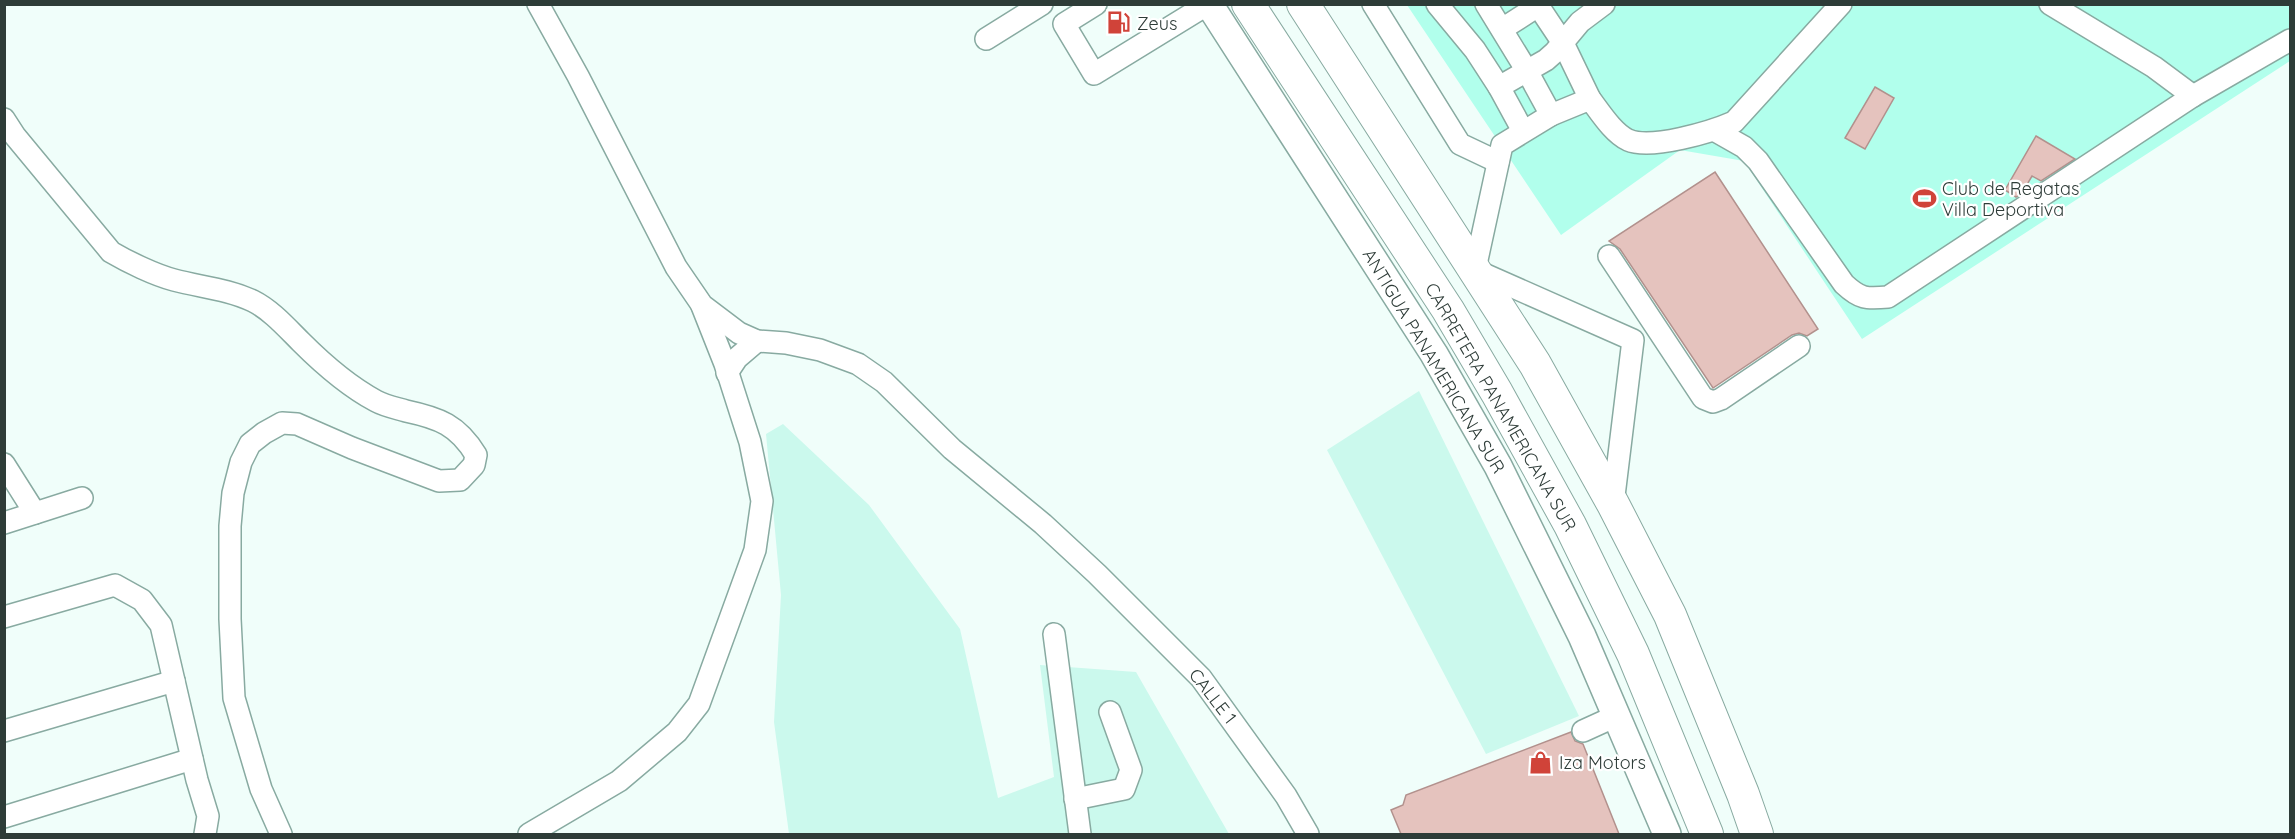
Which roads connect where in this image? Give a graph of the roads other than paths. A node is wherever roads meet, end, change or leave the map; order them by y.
1 (538, 4) edge
2 (1042, 4) edge
3 (1095, 4) edge
4 (1208, 4) edge
5 (1248, 4) edge
6 (1303, 4) edge
7 (1373, 4) edge
8 (1437, 4) edge
9 (1486, 4) edge
10 (1604, 4) edge
11 (1841, 4) edge
12 (2050, 4) edge
13 (1537, 5) edge
14 (1502, 29) junction
15 (986, 39) dead end
16 (2290, 40) edge
17 (1563, 43) junction
18 (1527, 71) junction
19 (1499, 87) junction
20 (2193, 96) junction
21 (1590, 99) junction
22 (1551, 115) junction
23 (4, 119) edge
24 (1714, 130) junction
25 (1523, 131) junction
26 (1498, 162) junction
27 (1609, 256) dead end
28 (1476, 270) junction
29 (702, 305) junction
30 (1656, 327) junction
31 (1633, 340) junction
32 (757, 341) junction
33 (1799, 346) dead end
34 (727, 374) junction
35 (4, 464) edge
36 (82, 498) dead end
37 (1613, 504) junction
38 (35, 513) junction
39 (4, 523) edge
40 (4, 617) edge
41 (1054, 634) dead end
42 (174, 681) junction
43 (1110, 712) dead end
44 (1616, 716) junction
45 (4, 731) edge
46 (1582, 731) dead end
47 (192, 759) junction
48 (1075, 799) junction
49 (4, 817) edge
50 (205, 834) edge
51 (281, 834) edge
52 (529, 834) edge
53 (1080, 834) edge
54 (1308, 834) edge
55 (1667, 834) edge
56 (1707, 834) edge
57 (1757, 834) edge

1 - 29 street
2 - 15 street
3 - 4 street
4 - 44 main road, ANTIGUA PANAMERICANA SUR
5 - 56 highway, CARRETERA PANAMERICANA SUR
6 - 28 highway
7 - 26 street
8 - 19 street
9 - 14 street
10 - 17 street
11 - 24 street
12 - 20 street
13 - 14 street
13 - 17 street
14 - 18 street
16 - 20 street
17 - 18 street
17 - 21 street
18 - 19 street
18 - 22 street
19 - 25 street
20 - 24 street
21 - 22 street
21 - 24 street
22 - 25 street
23 - 51 street
25 - 26 street
26 - 28 street
27 - 30 street
28 - 31 street
28 - 37 highway
29 - 32 street
29 - 34 street
30 - 31 street
30 - 33 street
31 - 37 street
32 - 34 street
32 - 54 street, CALLE 1
34 - 52 street
35 - 38 street
36 - 38 street
37 - 57 highway
38 - 39 street
40 - 42 street
41 - 48 street
42 - 45 street
42 - 47 street
43 - 48 street
44 - 46 street
44 - 55 main road, ANTIGUA PANAMERICANA SUR
47 - 49 street
47 - 50 street
48 - 53 street

